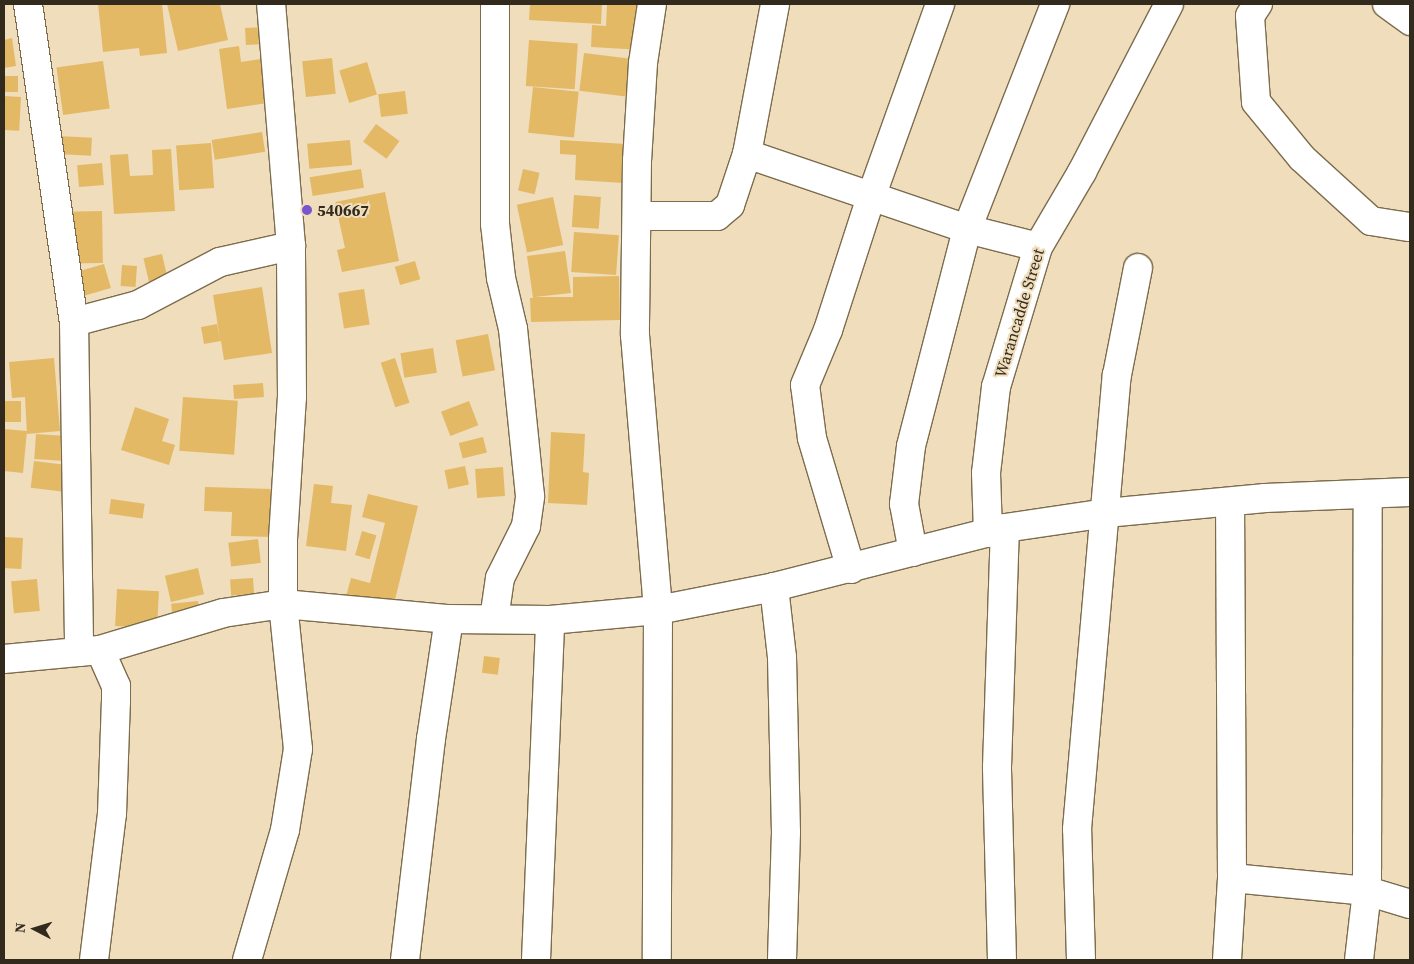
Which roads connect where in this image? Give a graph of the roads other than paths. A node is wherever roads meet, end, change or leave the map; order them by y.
1 (28, 4) edge
2 (271, 4) edge
3 (495, 4) edge
4 (652, 4) edge
5 (775, 4) edge
6 (940, 4) edge
7 (1055, 4) edge
8 (1169, 4) edge
9 (1258, 4) edge
10 (1387, 4) edge
11 (1410, 20) edge
12 (747, 154) junction
13 (871, 197) junction
14 (637, 216) junction
15 (1410, 227) edge
16 (967, 229) junction
17 (291, 246) junction
18 (1038, 247) junction
19 (1138, 268) dead end
20 (74, 322) junction
21 (1410, 492) edge
22 (1368, 494) junction
23 (1230, 503) junction
24 (1106, 513) junction
25 (997, 531) junction
26 (912, 552) junction
27 (851, 569) junction
28 (774, 587) junction
29 (283, 604) junction
30 (658, 610) junction
31 (449, 619) junction
32 (494, 619) junction
33 (550, 620) junction
34 (89, 651) junction
35 (4, 660) edge
36 (1232, 878) junction
37 (1367, 892) junction
38 (1410, 904) edge
39 (94, 960) edge
40 (248, 960) edge
41 (405, 960) edge
42 (536, 960) edge
43 (657, 960) edge
44 (782, 960) edge
45 (1002, 960) edge
46 (1081, 960) edge
47 (1227, 960) edge
48 (1359, 960) edge

1 - 20 street
2 - 17 street
3 - 32 street
4 - 14 street
5 - 12 street
6 - 13 street
7 - 16 street
8 - 18 street, Warancadde Street
9 - 15 street
10 - 11 street
12 - 13 street
12 - 14 street
13 - 16 street
13 - 27 street
14 - 30 street
16 - 18 street
16 - 26 street
17 - 20 street
17 - 29 street
18 - 25 street, Warancadde Street
19 - 24 street
20 - 34 street
21 - 22 street
22 - 23 street
22 - 37 street
23 - 24 street
23 - 36 street
24 - 25 street
24 - 46 street
25 - 26 street
25 - 45 street, Warancadde Street
26 - 27 street
27 - 28 street
28 - 30 street
28 - 44 street
29 - 31 street
29 - 34 street
29 - 40 street
30 - 33 street
30 - 43 street
31 - 32 street
31 - 41 street
32 - 33 street
33 - 42 street
34 - 35 street
34 - 39 street
36 - 37 street
36 - 47 street
37 - 38 street
37 - 48 street

